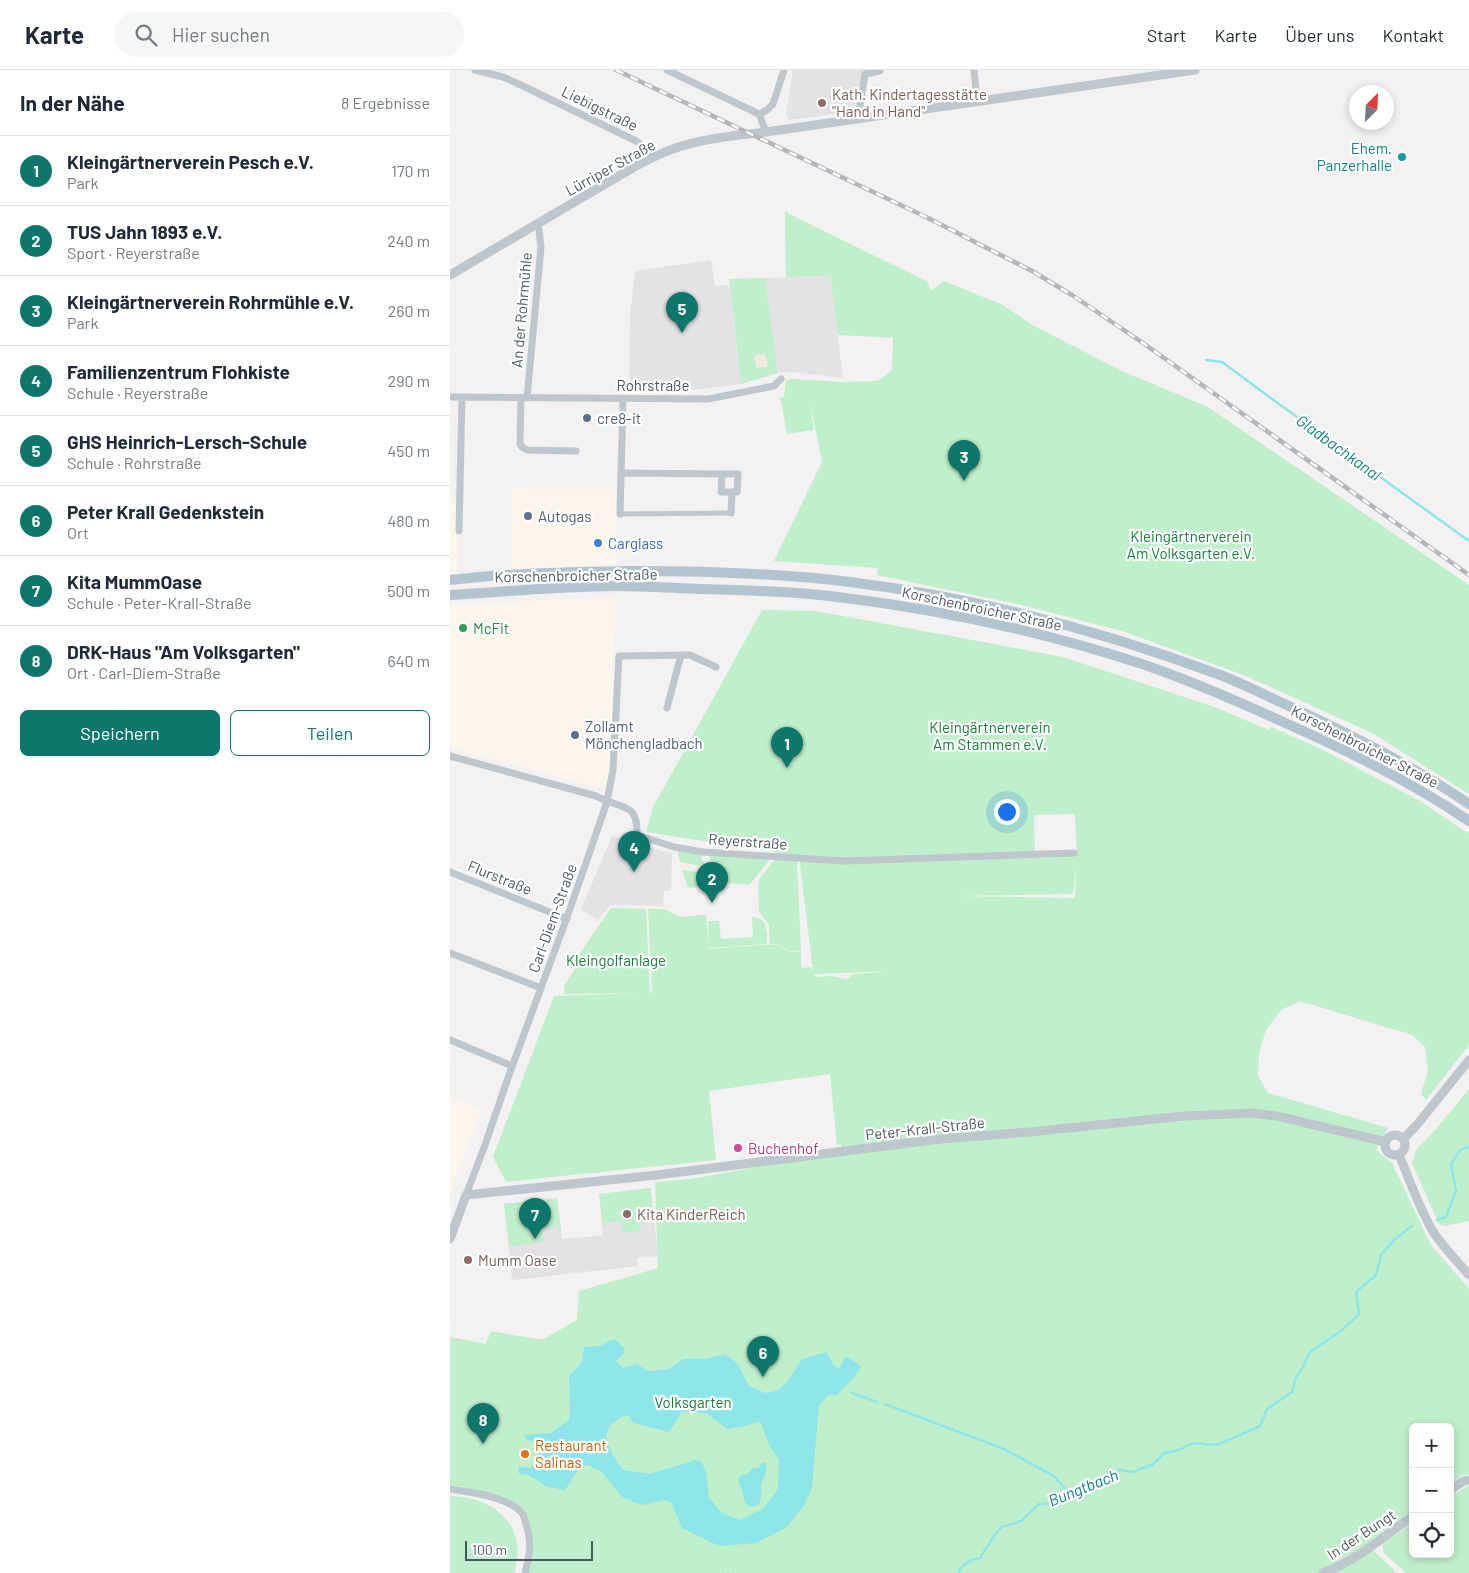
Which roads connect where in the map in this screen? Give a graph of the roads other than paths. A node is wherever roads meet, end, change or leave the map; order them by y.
1 (475, 70) edge
2 (667, 70) edge
3 (784, 70) edge
4 (880, 70) edge
5 (974, 70) edge
6 (1195, 70) edge
7 (977, 101) junction
8 (759, 114) junction
9 (858, 119) junction
10 (766, 132) junction
11 (654, 156) junction
12 (538, 223) junction
13 (450, 275) edge
14 (781, 379) dead end
15 (450, 397) edge
16 (462, 398) junction
17 (524, 398) junction
18 (622, 399) junction
19 (576, 451) dead end
20 (620, 473) junction
21 (722, 474) junction
22 (732, 492) junction
23 (732, 513) joint
24 (620, 514) joint
25 (459, 531) dead end
26 (450, 580) edge
27 (450, 595) edge
28 (681, 655) junction
29 (716, 667) dead end
30 (667, 708) dead end
31 (450, 756) edge
32 (607, 802) junction
33 (1469, 804) edge
34 (1469, 821) edge
35 (1074, 853) dead end
36 (450, 872) edge
37 (567, 919) junction
38 (450, 953) edge
39 (541, 988) junction
40 (450, 1040) edge
41 (1469, 1060) edge
42 (512, 1066) junction
43 (1403, 1139) junction
44 (1386, 1142) junction
45 (1399, 1155) junction
46 (466, 1195) junction
47 (450, 1239) edge
48 (1469, 1275) edge
49 (1469, 1480) edge
50 (1454, 1487) edge
51 (450, 1489) edge
52 (1409, 1519) edge
53 (526, 1573) edge
54 (1323, 1573) edge

1 - 11 street, Liebigstraße
2 - 8 street
3 - 8 street
4 - 9 street
5 - 7 street
6 - 7 street, Lürriper Straße
7 - 9 street, Lürriper Straße
8 - 10 street
9 - 10 street, Lürriper Straße
10 - 11 street, Lürriper Straße
11 - 12 street, Lürriper Straße
12 - 13 street, Lürriper Straße
12 - 17 street, An der Rohrmühle
14 - 18 street, Rohrstraße
15 - 16 street, Rohrstraße
16 - 17 street, Rohrstraße
16 - 25 street
17 - 18 street, Rohrstraße
17 - 19 street
18 - 20 street
20 - 21 street
20 - 24 street
21 - 22 street
21 - 22 street
22 - 23 street
23 - 24 street
26 - 33 main road, Korschenbroicher Straße
27 - 34 main road, Korschenbroicher Straße
28 - 29 street, Carl-Diem-Straße
28 - 30 street
28 - 32 street, Carl-Diem-Straße
31 - 32 street, Reyerstraße
32 - 35 street, Reyerstraße
32 - 37 street, Carl-Diem-Straße
36 - 37 street, Flurstraße
37 - 39 street, Carl-Diem-Straße
38 - 39 street
39 - 42 street, Carl-Diem-Straße
40 - 42 street
41 - 43 street
42 - 46 street, Carl-Diem-Straße
43 - 44 street
43 - 45 street
44 - 45 street
44 - 46 street, Peter-Krall-Straße
45 - 48 street
46 - 47 street, Carl-Diem-Straße
49 - 50 street
51 - 53 street
52 - 54 street, In der Bungt

